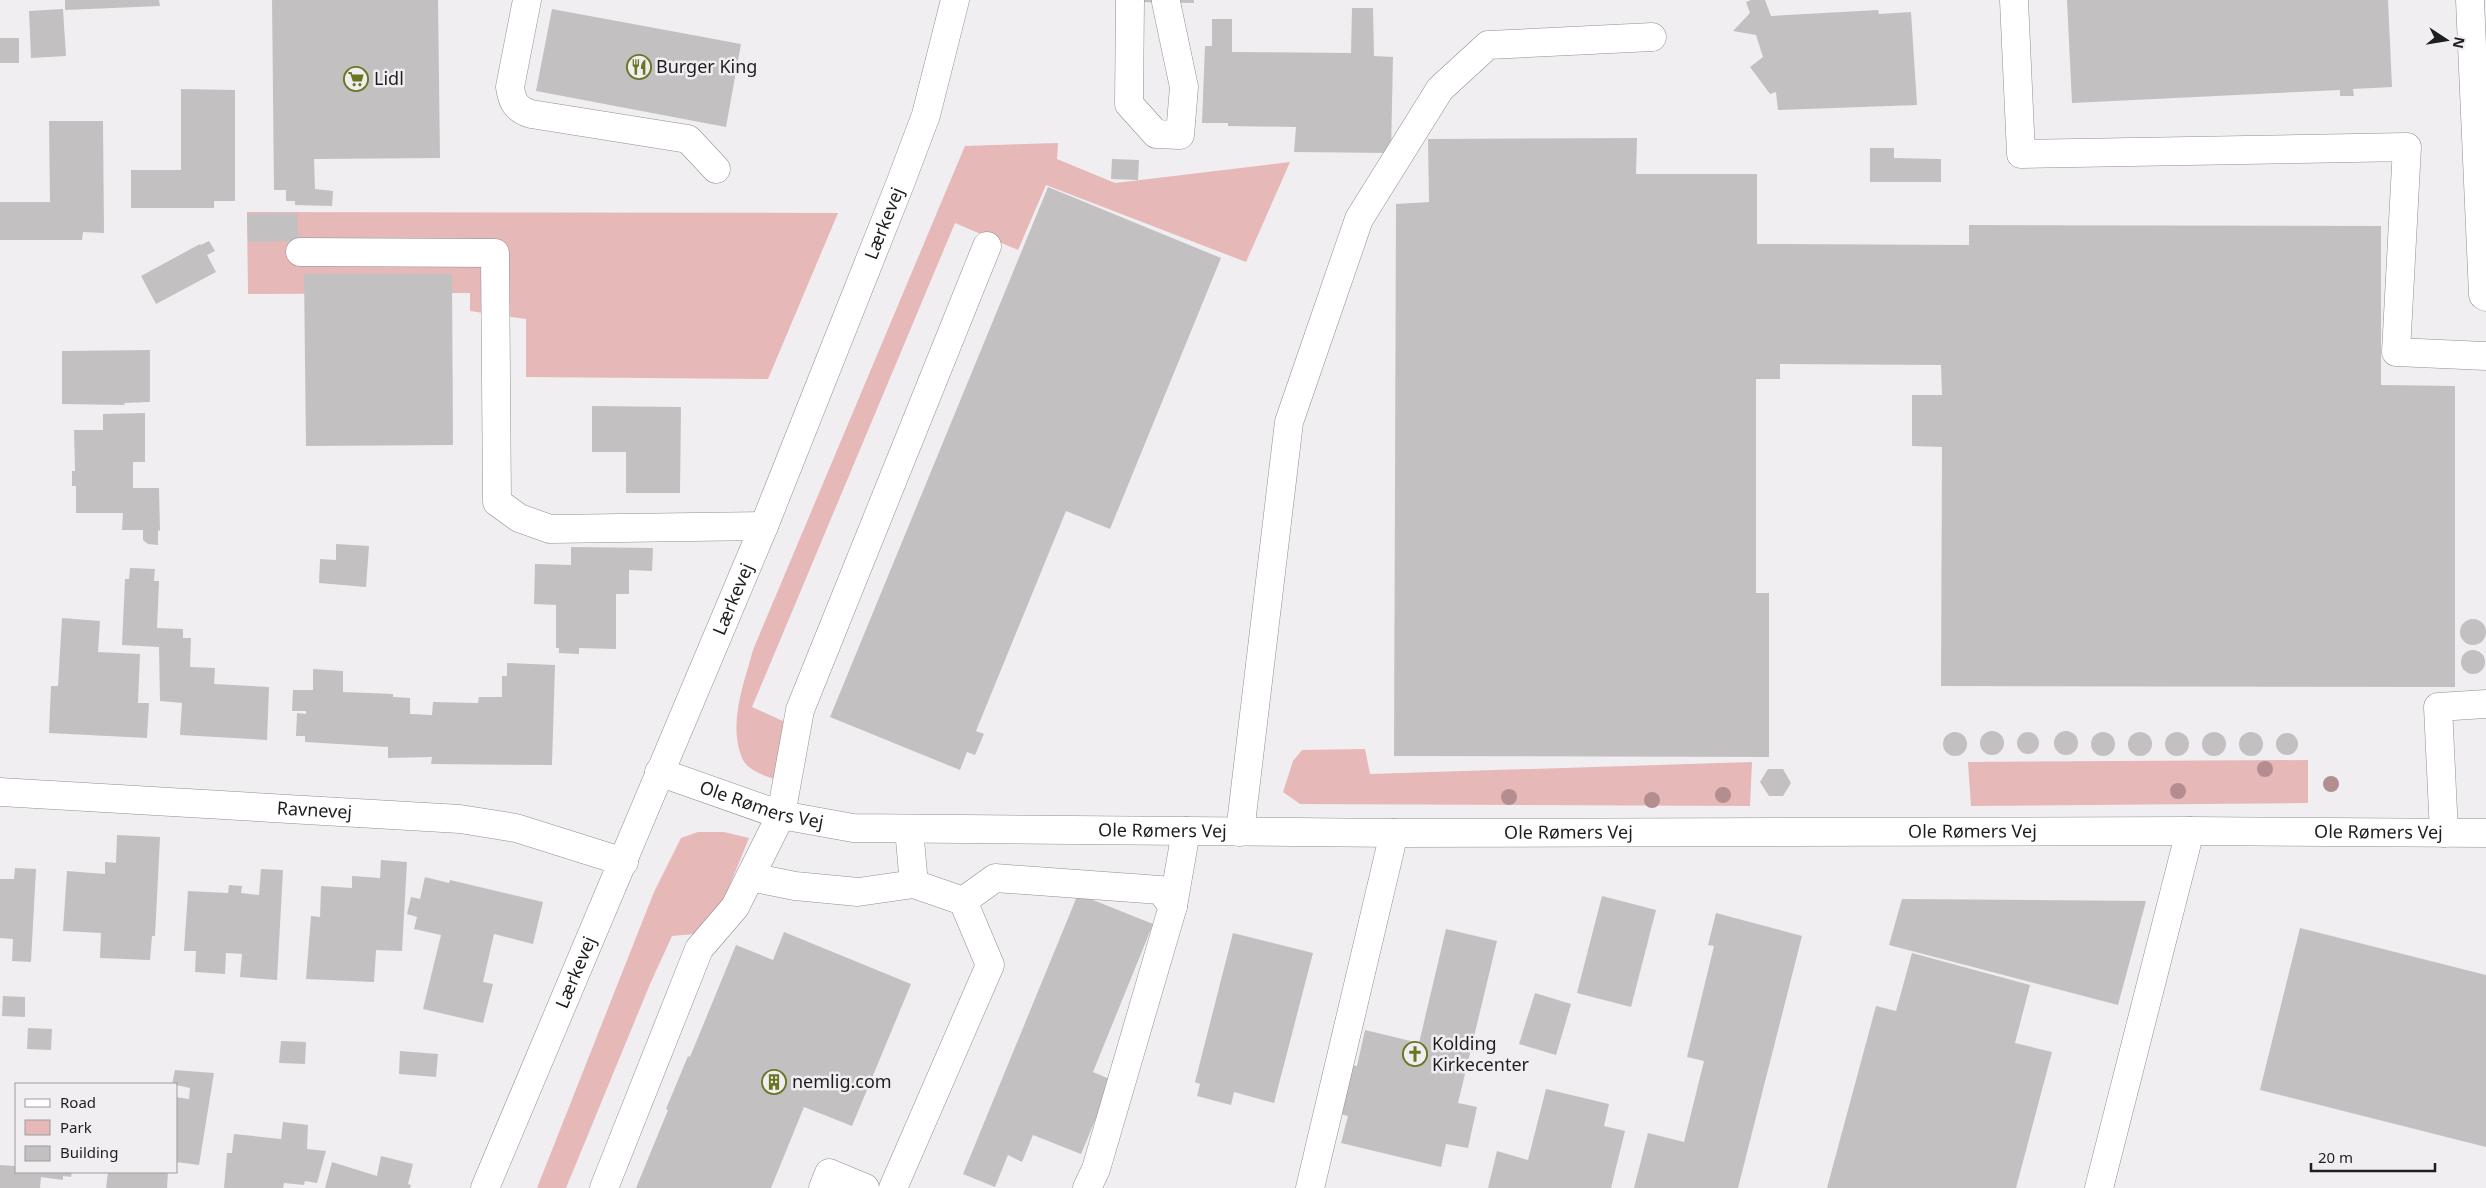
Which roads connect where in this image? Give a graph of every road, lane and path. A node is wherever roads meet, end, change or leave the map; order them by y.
1 (527, 0) edge
2 (955, 0) edge
3 (1130, 0) edge
4 (2014, 0) edge
5 (2470, 0) edge
6 (1166, 2) dead end
7 (1652, 37) dead end
8 (716, 169) dead end
9 (987, 246) dead end
10 (300, 252) dead end
11 (2486, 297) edge
12 (2486, 356) edge
13 (764, 526) junction
14 (2486, 704) edge
15 (659, 772) junction
16 (0, 792) edge
17 (781, 815) junction
18 (909, 828) junction
19 (1186, 831) junction
20 (2190, 831) junction
21 (1240, 832) junction
22 (1394, 833) junction
23 (2444, 833) junction
24 (2486, 833) edge
25 (624, 862) junction
26 (750, 877) junction
27 (914, 884) junction
28 (963, 901) junction
29 (1174, 906) junction
30 (485, 1188) edge
31 (604, 1188) edge
32 (823, 1188) edge
33 (865, 1188) edge
34 (893, 1188) edge
35 (1087, 1188) edge
36 (1310, 1188) edge
37 (2099, 1188) edge

1 - 8 street
2 - 13 street, Lærkevej
3 - 6 street
4 - 12 street
5 - 11 street
7 - 21 street
9 - 17 street
10 - 13 street
13 - 15 street, Lærkevej
14 - 23 street
15 - 17 street, Ole Rømers Vej
15 - 25 street, Lærkevej
16 - 25 street, Ravnevej
17 - 18 street, Ole Rømers Vej
17 - 26 street
18 - 19 street, Ole Rømers Vej
18 - 27 street
19 - 21 street, Ole Rømers Vej
19 - 29 street
20 - 22 street, Ole Rømers Vej
20 - 23 street, Ole Rømers Vej
20 - 37 street
21 - 22 street, Ole Rømers Vej
22 - 36 street
23 - 24 street, Ole Rømers Vej
25 - 30 street, Lærkevej
26 - 27 street
26 - 31 street
27 - 28 street
28 - 29 street
28 - 34 street
29 - 35 street
32 - 33 street

